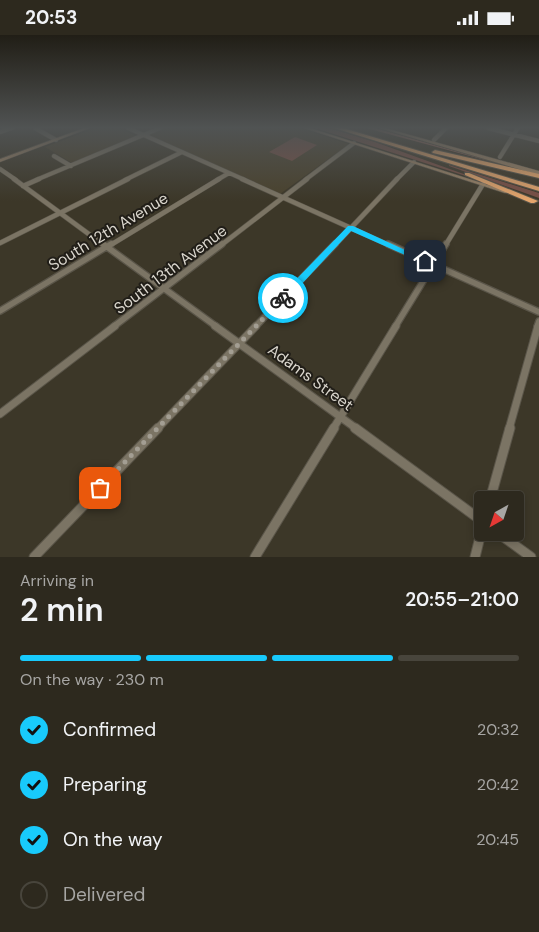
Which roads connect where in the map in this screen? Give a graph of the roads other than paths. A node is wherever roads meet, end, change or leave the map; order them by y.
1 (23, 152) edge
2 (101, 152) edge
3 (342, 152) edge
4 (384, 152) edge
5 (413, 152) edge
6 (420, 152) edge
7 (432, 152) edge
8 (433, 152) edge
9 (463, 152) edge
10 (503, 152) edge
11 (182, 153) joint
12 (54, 156) dead end
13 (500, 157) dead end
14 (0, 161) edge
15 (414, 162) junction
16 (71, 165) junction
17 (0, 169) edge
18 (229, 173) junction
19 (539, 175) edge
20 (483, 184) junction
21 (539, 184) edge
22 (23, 186) junction
23 (539, 189) edge
24 (283, 197) junction
25 (537, 201) edge
26 (60, 213) junction
27 (350, 227) junction
28 (0, 243) edge
29 (106, 247) junction
30 (434, 265) junction
31 (165, 288) junction
32 (0, 311) edge
33 (539, 312) edge
34 (539, 321) edge
35 (240, 343) junction
36 (0, 414) edge
37 (340, 417) junction
38 (492, 491) edge
39 (474, 515) edge
40 (479, 541) edge
41 (509, 541) edge
42 (34, 557) edge
43 (255, 557) edge
44 (475, 557) edge
45 (531, 557) edge

1 - 14 street
2 - 16 street
3 - 24 street, South 13th Avenue
4 - 15 street
5 - 25 highway
6 - 23 highway
7 - 21 highway
8 - 19 highway
9 - 19 street
10 - 13 street
11 - 18 street
11 - 26 street
12 - 16 street
15 - 20 street
15 - 27 street
16 - 22 street
17 - 22 street, Adams Street
18 - 24 street
18 - 29 street, South 12th Avenue
20 - 25 street
20 - 30 street
22 - 26 street, Adams Street
24 - 27 street
24 - 31 street, South 13th Avenue
26 - 28 street
26 - 29 street, Adams Street
27 - 30 street
27 - 35 street
29 - 31 street, Adams Street
29 - 32 street, South 12th Avenue
30 - 33 street
30 - 37 street
31 - 35 street, Adams Street
31 - 36 street, South 13th Avenue
34 - 38 street
35 - 37 street, Adams Street
35 - 42 street
37 - 39 street, Adams Street
37 - 43 street
40 - 44 street
41 - 45 street

